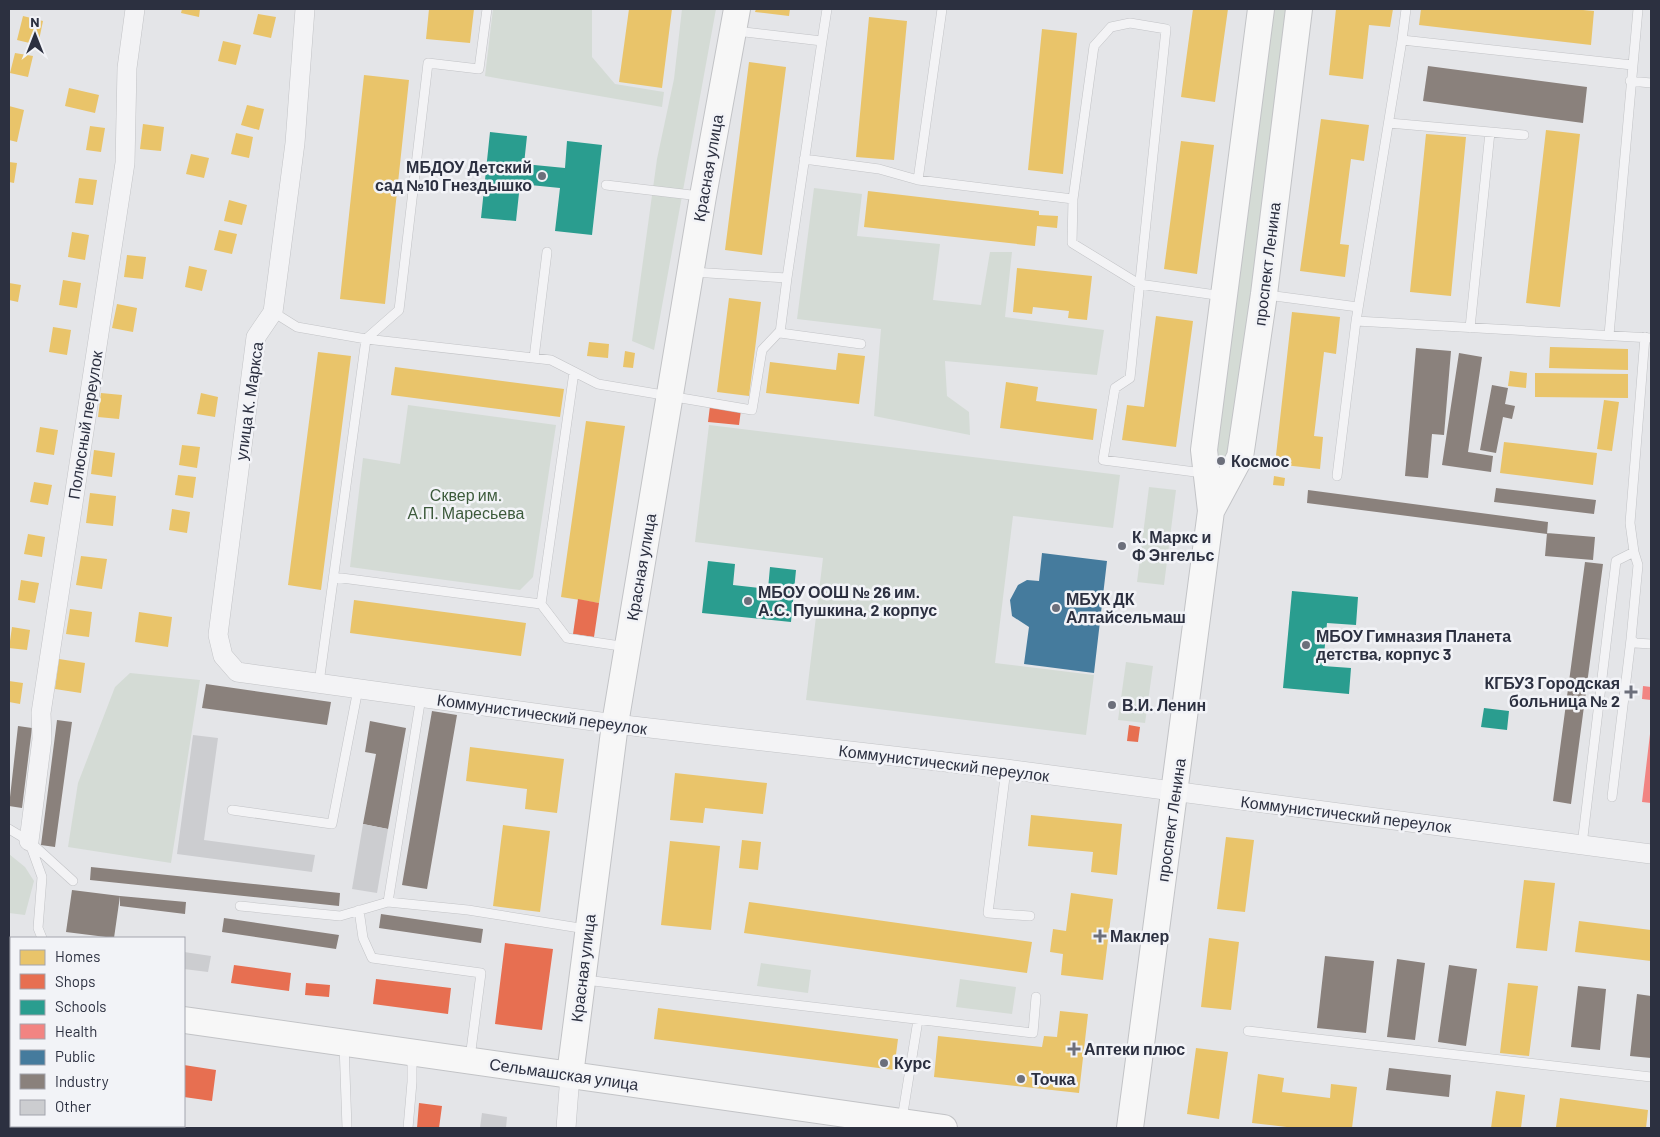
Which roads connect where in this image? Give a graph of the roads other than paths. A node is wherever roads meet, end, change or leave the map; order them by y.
1 (135, 9) edge
2 (305, 9) edge
3 (486, 9) edge
4 (827, 9) edge
5 (942, 9) edge
6 (1261, 9) edge
7 (1300, 9) edge
8 (1406, 9) edge
9 (1638, 9) edge
10 (735, 20) edge
11 (1402, 40) junction
12 (822, 41) junction
13 (1632, 65) junction
14 (1630, 81) junction
15 (1651, 83) edge
16 (1389, 123) junction
17 (1490, 132) junction
18 (1524, 135) dead end
19 (804, 159) junction
20 (918, 180) junction
21 (606, 185) dead end
22 (703, 196) junction
23 (1074, 199) junction
24 (547, 252) dead end
25 (690, 272) junction
26 (787, 278) junction
27 (1139, 284) junction
28 (1264, 294) junction
29 (1223, 296) junction
30 (1358, 307) junction
31 (273, 312) junction
32 (1356, 321) junction
33 (1470, 328) junction
34 (780, 331) junction
35 (1609, 335) junction
36 (1648, 338) edge
37 (366, 339) junction
38 (861, 344) dead end
39 (534, 358) junction
40 (574, 372) junction
41 (671, 396) junction
42 (1236, 464) junction
43 (1206, 466) junction
44 (1337, 476) dead end
45 (1211, 511) junction
46 (1634, 552) junction
47 (334, 577) junction
48 (541, 604) junction
49 (1631, 639) junction
50 (1651, 644) edge
51 (628, 647) junction
52 (238, 672) joint
53 (319, 683) junction
54 (358, 689) junction
55 (421, 698) junction
56 (615, 724) junction
57 (1006, 769) junction
58 (1174, 792) junction
59 (1612, 797) dead end
60 (232, 810) dead end
61 (9, 829) edge
62 (29, 840) junction
63 (1582, 845) junction
64 (1651, 854) edge
65 (73, 881) dead end
66 (388, 902) junction
67 (240, 906) dead end
68 (359, 910) junction
69 (1030, 916) dead end
70 (588, 929) junction
71 (42, 937) edge
72 (582, 979) junction
73 (1036, 997) dead end
74 (185, 1020) edge
75 (918, 1020) junction
76 (1248, 1031) dead end
77 (344, 1043) junction
78 (412, 1053) junction
79 (470, 1061) junction
80 (570, 1075) junction
81 (1651, 1077) edge
82 (902, 1122) junction
83 (347, 1128) edge
84 (408, 1128) edge
85 (566, 1128) edge
86 (944, 1128) edge
87 (1130, 1128) edge

1 - 62 street, Полюсный переулок
2 - 31 street, улица К. Маркса
3 - 37 lane
4 - 12 lane
5 - 20 lane
6 - 29 main road, проспект Ленина
7 - 28 main road, проспект Ленина
8 - 11 lane
9 - 13 lane
10 - 12 lane
10 - 22 main road, Красная улица
11 - 13 lane
11 - 16 lane
12 - 19 lane
13 - 14 lane
14 - 15 lane
14 - 35 lane
16 - 17 lane
16 - 30 lane
17 - 18 lane
17 - 33 lane
19 - 20 lane
19 - 26 lane
20 - 23 lane
21 - 22 lane
22 - 25 main road, Красная улица
23 - 27 lane
23 - 27 lane
24 - 39 lane
25 - 26 lane
25 - 41 main road, Красная улица
26 - 34 lane
27 - 29 lane
27 - 43 lane
28 - 30 lane
28 - 42 main road, проспект Ленина
29 - 43 main road, проспект Ленина
30 - 32 lane
31 - 37 lane
31 - 52 street, улица К. Маркса
32 - 33 lane
32 - 44 lane
33 - 35 lane
34 - 38 lane
34 - 41 lane
35 - 36 lane
36 - 46 lane
37 - 39 lane
37 - 47 lane
39 - 40 lane
40 - 41 lane
40 - 48 lane
41 - 51 main road, Красная улица
42 - 43 main road
42 - 45 main road, проспект Ленина
43 - 45 main road, проспект Ленина
45 - 58 main road, проспект Ленина
46 - 49 lane
46 - 63 lane
47 - 48 lane
47 - 53 lane
48 - 51 lane
49 - 50 lane
49 - 59 lane
51 - 56 main road, Красная улица
52 - 53 street, Коммунистический переулок
53 - 54 street, Коммунистический переулок
54 - 55 street, Коммунистический переулок
54 - 60 lane
55 - 56 street, Коммунистический переулок
55 - 66 lane
56 - 57 street, Коммунистический переулок
56 - 70 main road, Красная улица
57 - 58 street, Коммунистический переулок
57 - 69 lane
58 - 63 street, Коммунистический переулок
58 - 87 main road, проспект Ленина
61 - 62 lane
62 - 65 lane
62 - 71 lane
63 - 64 street, Коммунистический переулок
66 - 68 lane
66 - 70 lane
67 - 68 lane
68 - 79 lane
70 - 72 main road, Красная улица
72 - 75 lane
72 - 80 main road, Красная улица
73 - 75 lane
74 - 77 main road, Сельмашская улица
75 - 82 lane
76 - 81 lane
77 - 78 main road, Сельмашская улица
77 - 83 lane
78 - 79 main road, Сельмашская улица
78 - 84 lane
79 - 80 main road, Сельмашская улица
80 - 82 main road, Сельмашская улица
80 - 85 street, Красная улица
82 - 86 main road, Сельмашская улица

